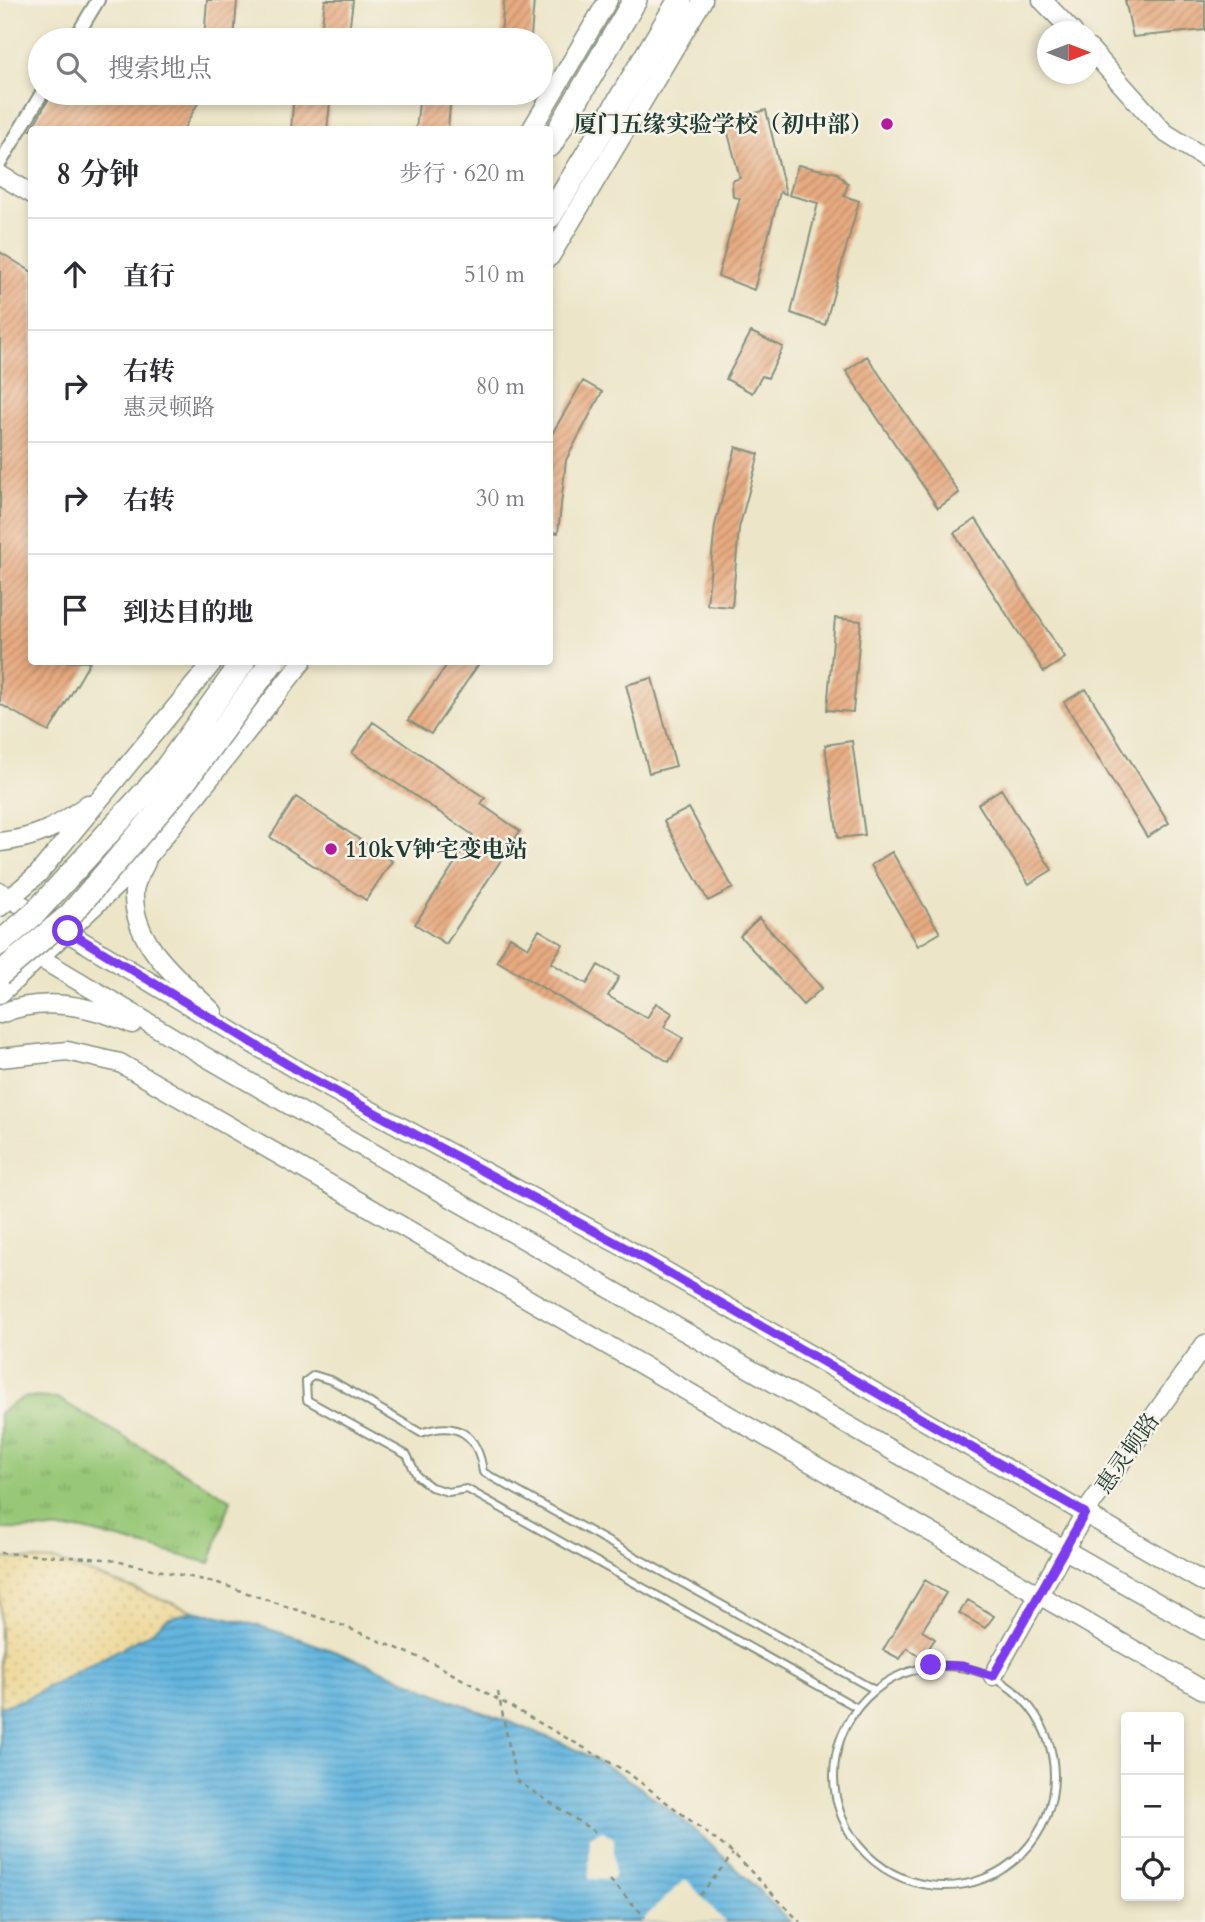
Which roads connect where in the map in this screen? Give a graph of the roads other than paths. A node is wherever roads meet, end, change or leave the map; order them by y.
1 (98, 0) edge
2 (608, 0) edge
3 (635, 0) edge
4 (680, 0) edge
5 (703, 0) edge
6 (1042, 0) edge
7 (1062, 21) edge
8 (81, 28) edge
9 (1100, 61) edge
10 (553, 93) edge
11 (35, 105) edge
12 (546, 105) edge
13 (533, 126) edge
14 (553, 140) edge
15 (1205, 158) edge
16 (0, 163) edge
17 (0, 175) edge
18 (28, 192) edge
19 (553, 211) edge
20 (553, 252) edge
21 (211, 665) edge
22 (241, 665) edge
23 (270, 665) edge
24 (300, 665) edge
25 (123, 775) junction
26 (0, 842) edge
27 (150, 854) junction
28 (3, 899) edge
29 (68, 931) junction
30 (0, 934) edge
31 (0, 943) edge
32 (39, 958) junction
33 (0, 974) edge
34 (0, 994) edge
35 (0, 1014) edge
36 (238, 1036) junction
37 (0, 1058) edge
38 (211, 1060) junction
39 (1205, 1343) edge
40 (1085, 1513) junction
41 (1065, 1548) junction
42 (1205, 1583) edge
43 (1037, 1594) junction
44 (1205, 1630) edge
45 (993, 1676) junction
46 (873, 1689) junction
47 (1205, 1692) edge
48 (856, 1707) junction

1 - 8 street
2 - 10 main road
3 - 14 highway
4 - 19 highway
5 - 20 main road
6 - 7 main road
9 - 15 main road
11 - 16 street
12 - 13 main road
17 - 18 main road
21 - 25 main road
22 - 31 highway, bridge
23 - 33 highway, bridge
24 - 27 main road
25 - 26 main road
25 - 28 main road
27 - 29 main road
27 - 36 main road
28 - 29 main road
29 - 32 main road
29 - 36 main road
30 - 32 main road
32 - 34 main road
32 - 38 main road
35 - 38 main road
36 - 40 main road
37 - 43 main road
38 - 41 main road
39 - 40 main road, 惠灵顿路
40 - 41 main road, 惠灵顿路
40 - 42 main road
41 - 43 main road, 惠灵顿路
41 - 44 main road
43 - 45 main road, 惠灵顿路
43 - 47 main road
45 - 46 lane
45 - 48 lane
46 - 48 lane
46 - 48 lane

